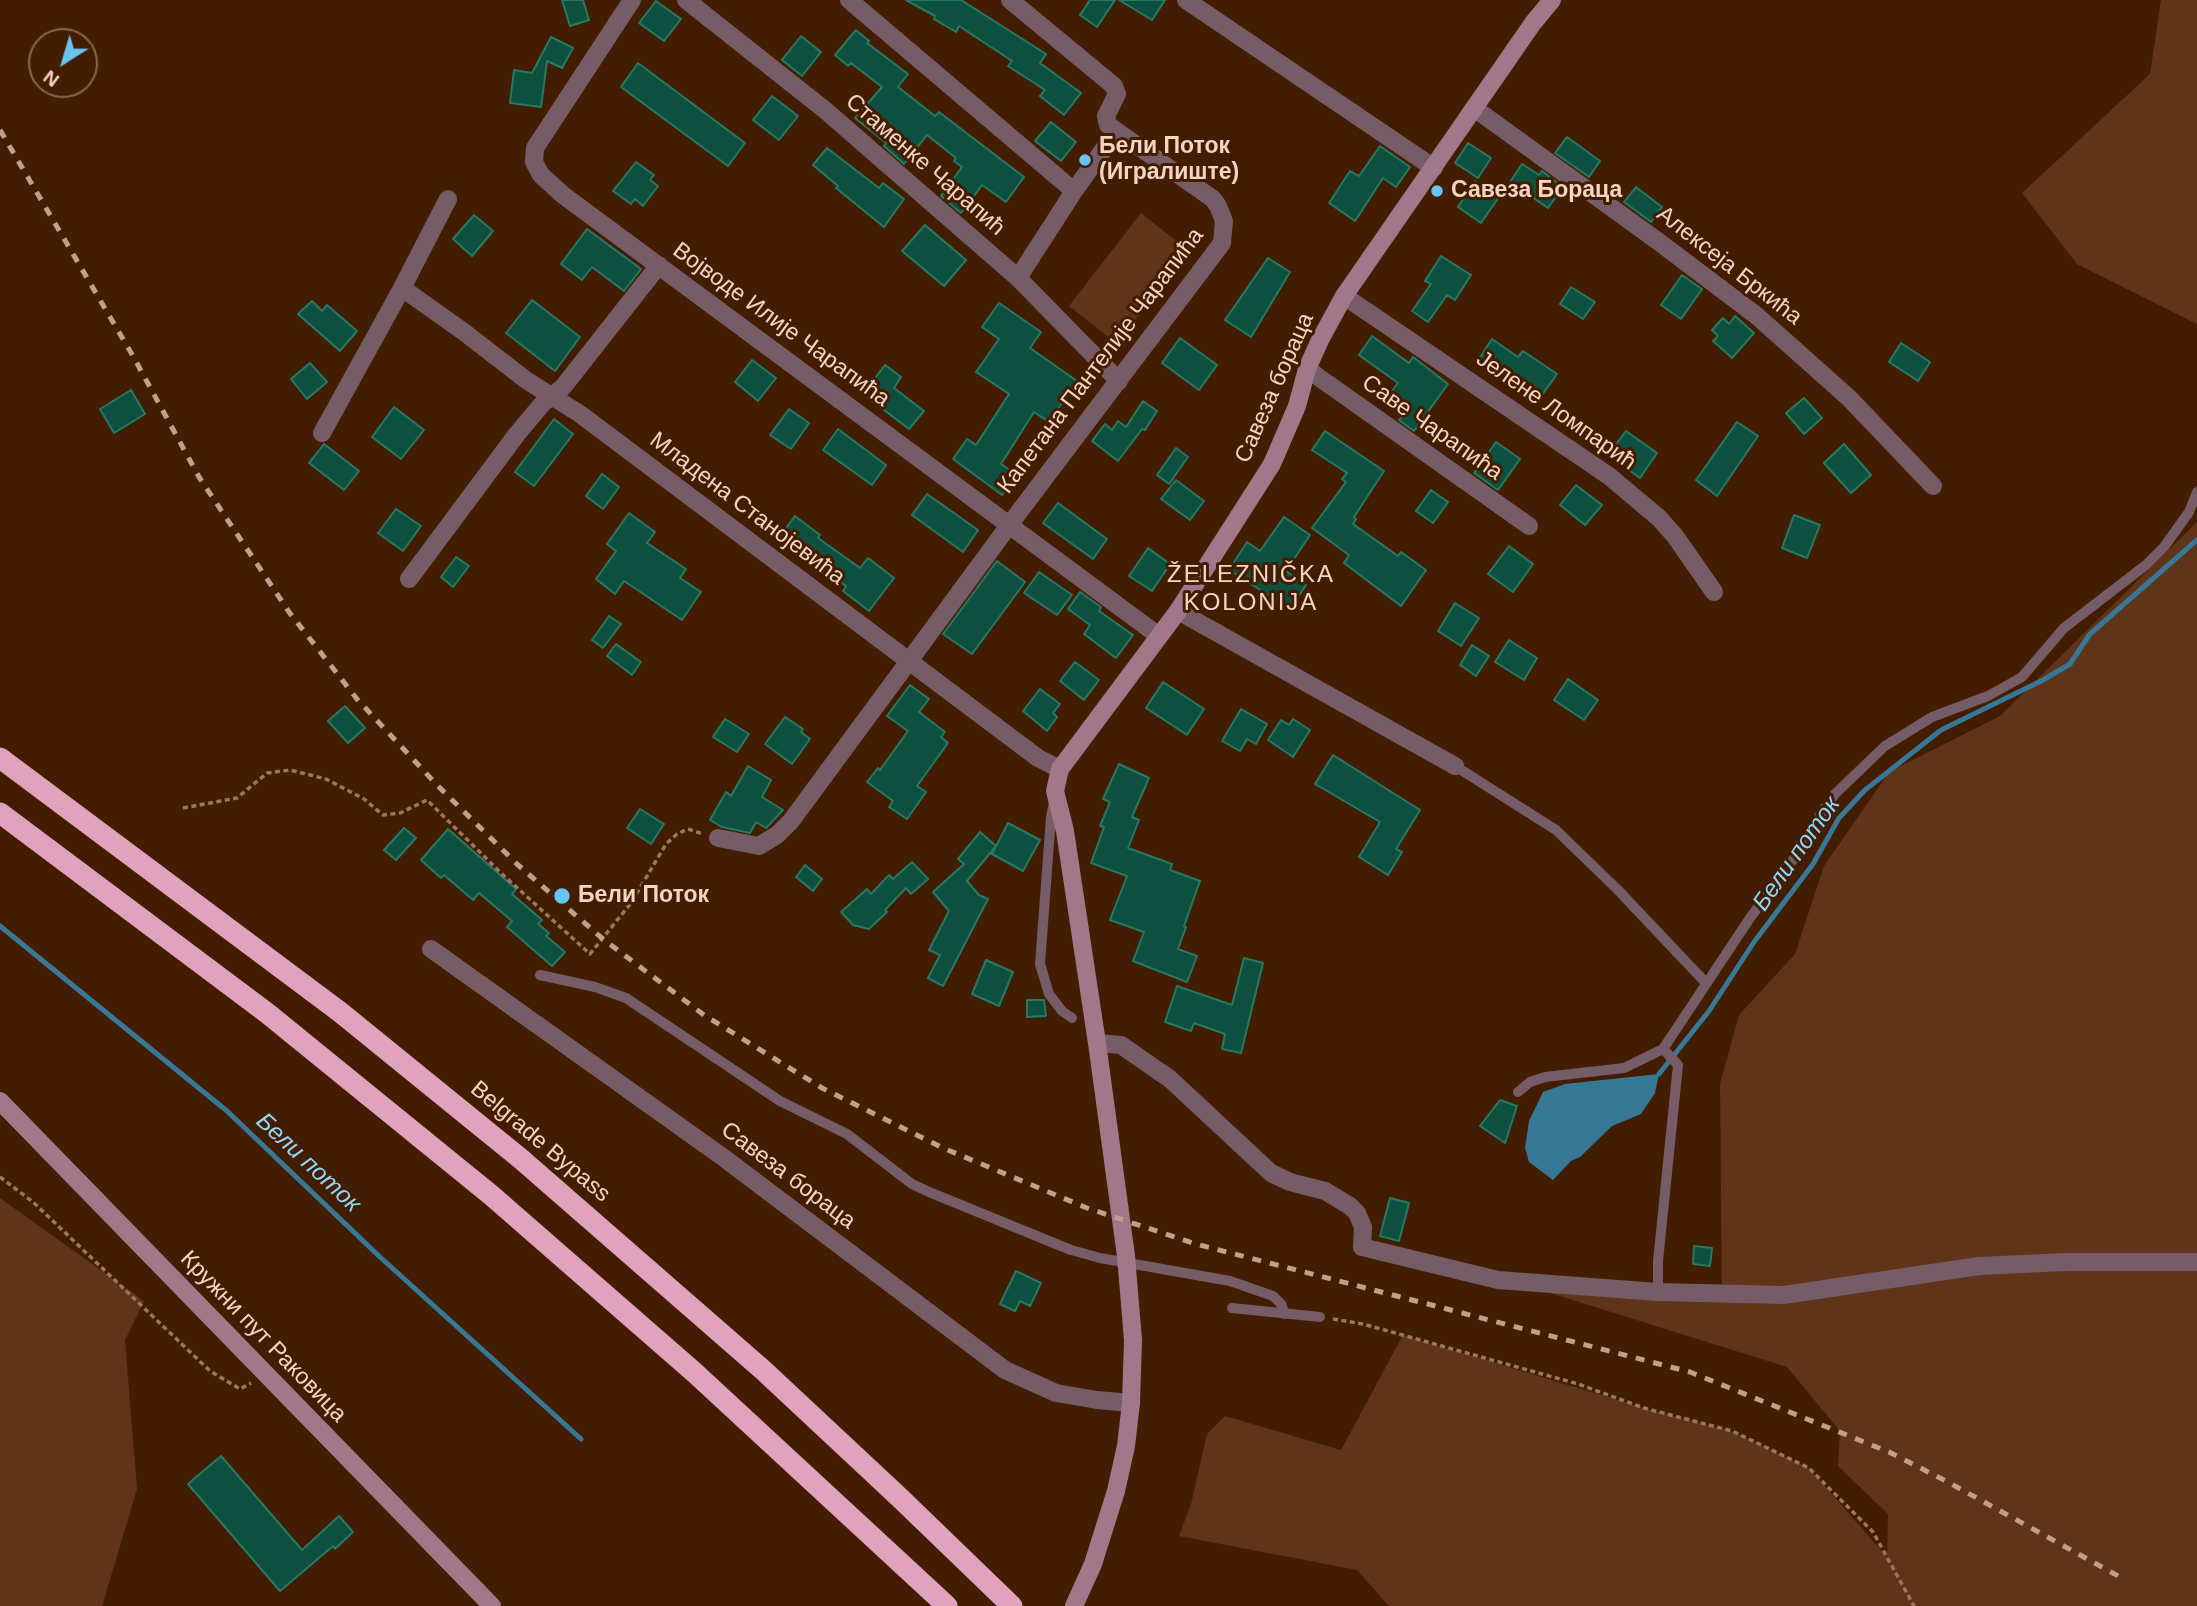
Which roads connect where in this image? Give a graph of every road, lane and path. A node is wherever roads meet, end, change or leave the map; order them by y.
1 (632, 0) edge
2 (685, 0) edge
3 (849, 0) edge
4 (1010, 0) edge
5 (1186, 0) edge
6 (1552, 0) edge
7 (1474, 108) junction
8 (1116, 132) junction
9 (1434, 168) junction
10 (1074, 191) junction
11 (448, 199) dead end
12 (659, 265) junction
13 (1018, 278) junction
14 (402, 288) junction
15 (1345, 296) junction
16 (1307, 369) junction
17 (1119, 380) junction
18 (553, 396) junction
19 (322, 433) dead end
20 (1933, 486) dead end
21 (2197, 492) edge
22 (1010, 524) junction
23 (1529, 526) dead end
24 (409, 579) dead end
25 (1714, 592) dead end
26 (1178, 611) junction
27 (1159, 636) junction
28 (909, 662) junction
29 (0, 758) edge
30 (1455, 766) joint
31 (1060, 769) junction
32 (1056, 799) junction
33 (183, 808) dead end
34 (0, 813) edge
35 (718, 838) joint
36 (431, 949) dead end
37 (540, 975) dead end
38 (1706, 983) junction
39 (1072, 1018) dead end
40 (1097, 1043) junction
41 (1664, 1051) junction
42 (1518, 1092) dead end
43 (0, 1101) edge
44 (0, 1177) edge
45 (2197, 1262) edge
46 (1658, 1292) junction
47 (1232, 1308) dead end
48 (1284, 1314) junction
49 (1320, 1317) joint
50 (264, 1374) junction
51 (1131, 1403) junction
52 (492, 1606) edge
53 (947, 1606) edge
54 (1012, 1606) edge
55 (1074, 1606) edge
56 (1914, 1606) edge

1 - 12 street, Војводе Илије Чарапића
2 - 13 street, Стаменке Чарапић
3 - 10 street
4 - 8 street
5 - 9 street
6 - 7 street, Савеза бораца
7 - 9 street, Савеза бораца
7 - 20 street, Алексеја Бркића
8 - 10 street
8 - 17 street, Капетана Пантелије Чарапића
9 - 15 street, Савеза бораца
10 - 13 street
11 - 14 street
12 - 18 street
12 - 22 street, Војводе Илије Чарапића
13 - 17 street, Стаменке Чарапић
14 - 18 street, Младена Станојевића
14 - 19 street
15 - 16 street, Савеза бораца
15 - 25 street, Јелене Ломпарић
16 - 23 street, Саве Чарапића
16 - 26 street, Савеза бораца
17 - 22 street, Капетана Пантелије Чарапића
18 - 24 street
18 - 28 street, Младена Станојевића
21 - 38 lane
22 - 27 street, Војводе Илије Чарапића
22 - 28 street, Капетана Пантелије Чарапића
26 - 27 street, Савеза бораца
26 - 30 street
27 - 31 street, Савеза бораца
28 - 31 street, Младена Станојевића
28 - 35 street
29 - 54 highway, Belgrade Bypass
30 - 38 lane
31 - 32 street, Савеза бораца
32 - 39 lane, Савеза бораца
32 - 40 street, Савеза бораца
33 - 35 path
34 - 53 highway
36 - 51 street, Савеза бораца
37 - 48 lane
38 - 41 lane
40 - 46 street
40 - 51 street, Савеза бораца
41 - 42 lane
41 - 46 lane
43 - 50 street, Кружни пут Раковица
44 - 50 path
45 - 46 street
47 - 48 lane
48 - 49 lane
49 - 56 path
50 - 52 street, Кружни пут Раковица
51 - 55 street, Савеза бораца

